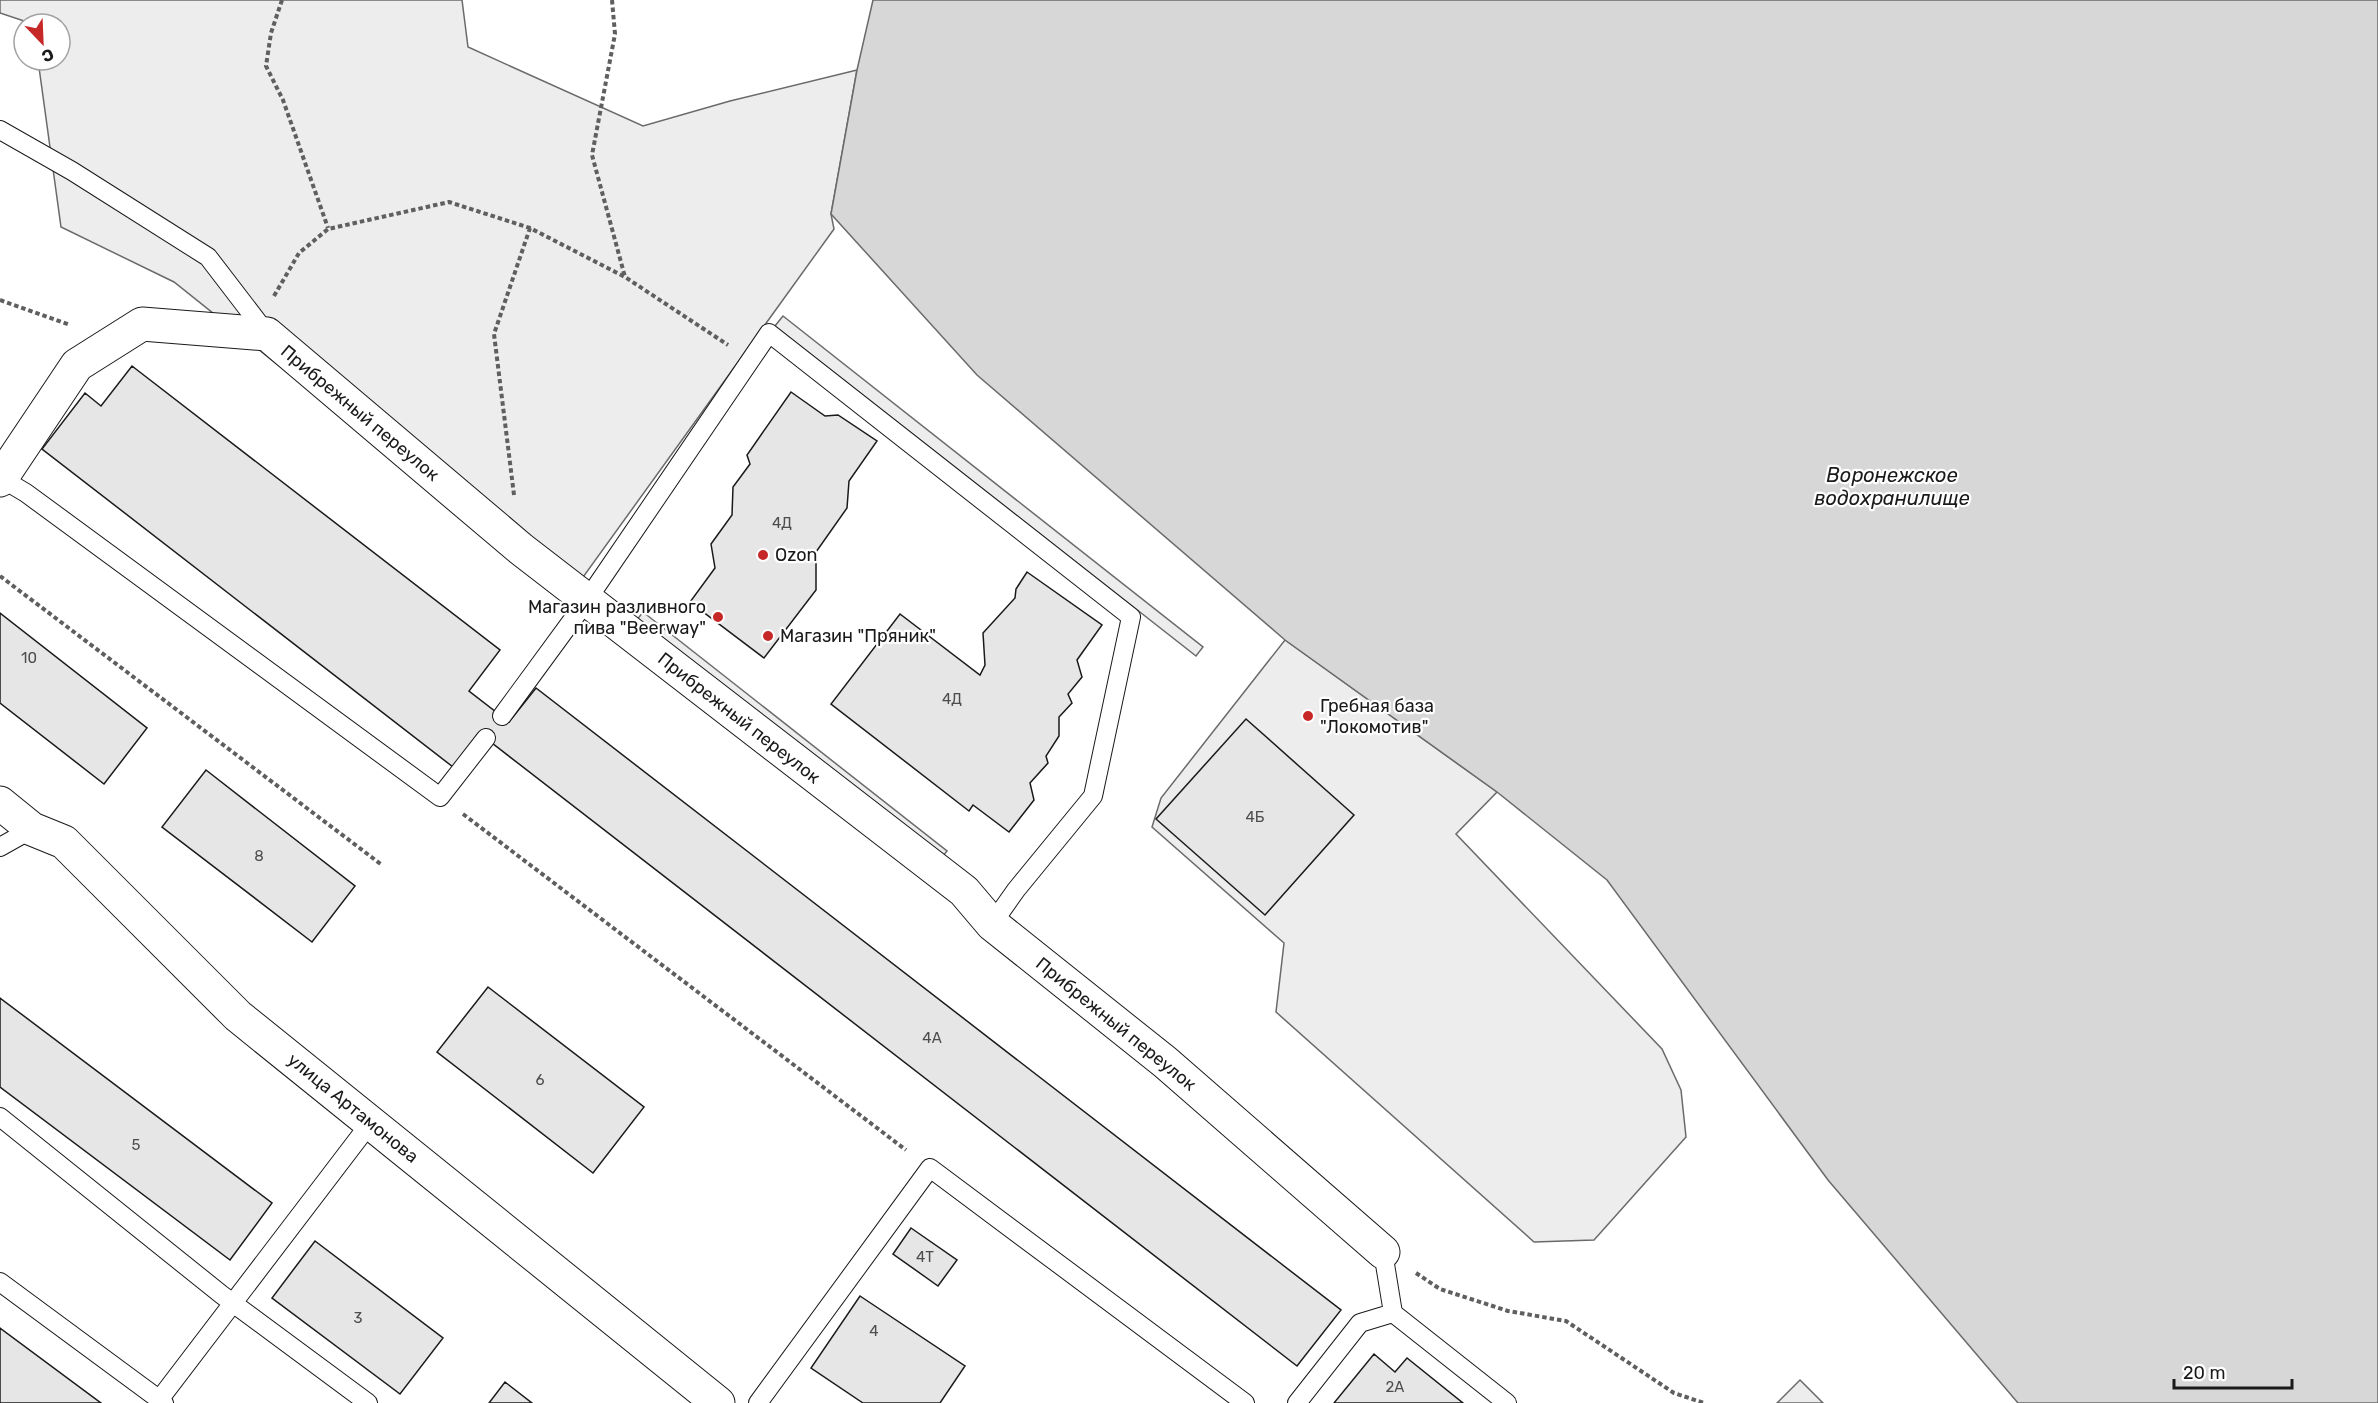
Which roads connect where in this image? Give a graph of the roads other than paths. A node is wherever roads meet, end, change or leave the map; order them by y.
1 (0, 130) edge
2 (267, 334) junction
3 (1, 479) edge
4 (587, 600) junction
5 (502, 716) dead end
6 (486, 738) dead end
7 (0, 803) edge
8 (32, 829) junction
9 (0, 847) edge
10 (992, 924) junction
11 (0, 1118) edge
12 (371, 1122) junction
13 (1383, 1252) joint
14 (0, 1282) edge
15 (233, 1303) junction
16 (1393, 1313) junction
17 (162, 1401) edge
18 (368, 1403) edge
19 (718, 1403) edge
20 (758, 1403) edge
21 (1245, 1403) edge
22 (1297, 1403) edge
23 (1508, 1403) edge

1 - 2 lane
2 - 3 street, Прибрежный переулок
2 - 4 street, Прибрежный переулок
3 - 6 lane
4 - 5 lane
4 - 10 street, Прибрежный переулок
4 - 10 lane
7 - 8 street, улица Артамонова
8 - 9 lane
8 - 12 street, улица Артамонова
10 - 13 street, Прибрежный переулок
11 - 15 lane
12 - 15 lane
12 - 19 street, улица Артамонова
13 - 16 lane
14 - 17 lane
15 - 17 lane
15 - 18 lane
16 - 22 lane
16 - 23 lane
20 - 21 lane

